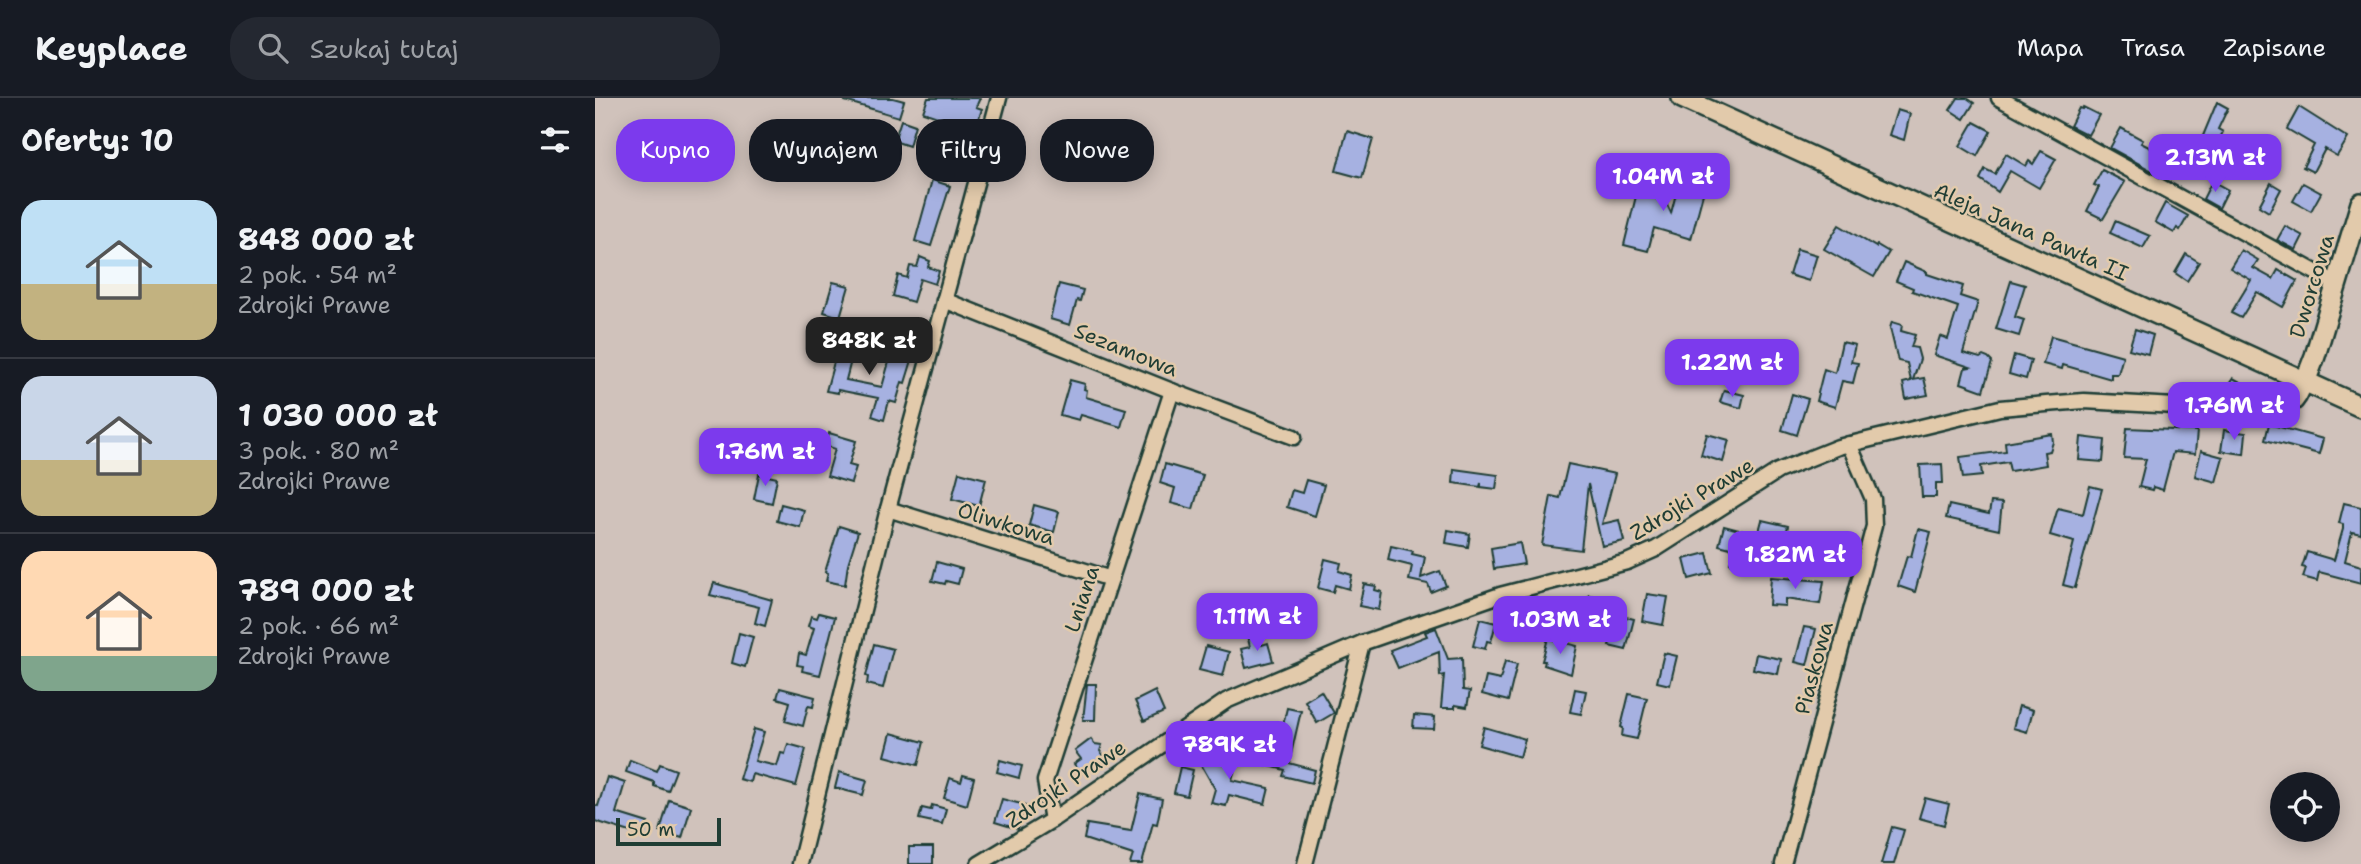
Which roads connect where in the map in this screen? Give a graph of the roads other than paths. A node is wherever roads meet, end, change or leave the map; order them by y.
1 (999, 98) edge
2 (1682, 98) edge
3 (1999, 98) edge
4 (2361, 203) edge
5 (2337, 284) junction
6 (944, 300) junction
7 (2305, 382) junction
8 (1173, 391) junction
9 (2361, 407) edge
10 (1294, 437) dead end
11 (1849, 444) junction
12 (888, 509) junction
13 (1111, 579) junction
14 (1362, 643) junction
15 (1052, 820) junction
16 (800, 864) edge
17 (979, 864) edge
18 (1305, 864) edge
19 (1783, 864) edge

1 - 6 street
2 - 7 main road, Aleja Jana Pawła II
3 - 5 street
4 - 5 main road, Dworcowa
5 - 7 main road, Dworcowa
6 - 8 street, Sezamowa
6 - 12 street
7 - 9 main road, Aleja Jana Pawła II
7 - 11 street, Zdrojki Prawe
8 - 10 street, Sezamowa
8 - 13 street, Lniana
11 - 14 street, Zdrojki Prawe
11 - 19 street, Piaskowa
12 - 13 street, Oliwkowa
12 - 16 street
13 - 15 street, Lniana
14 - 15 street, Zdrojki Prawe
14 - 18 street
15 - 17 street, Zdrojki Prawe

